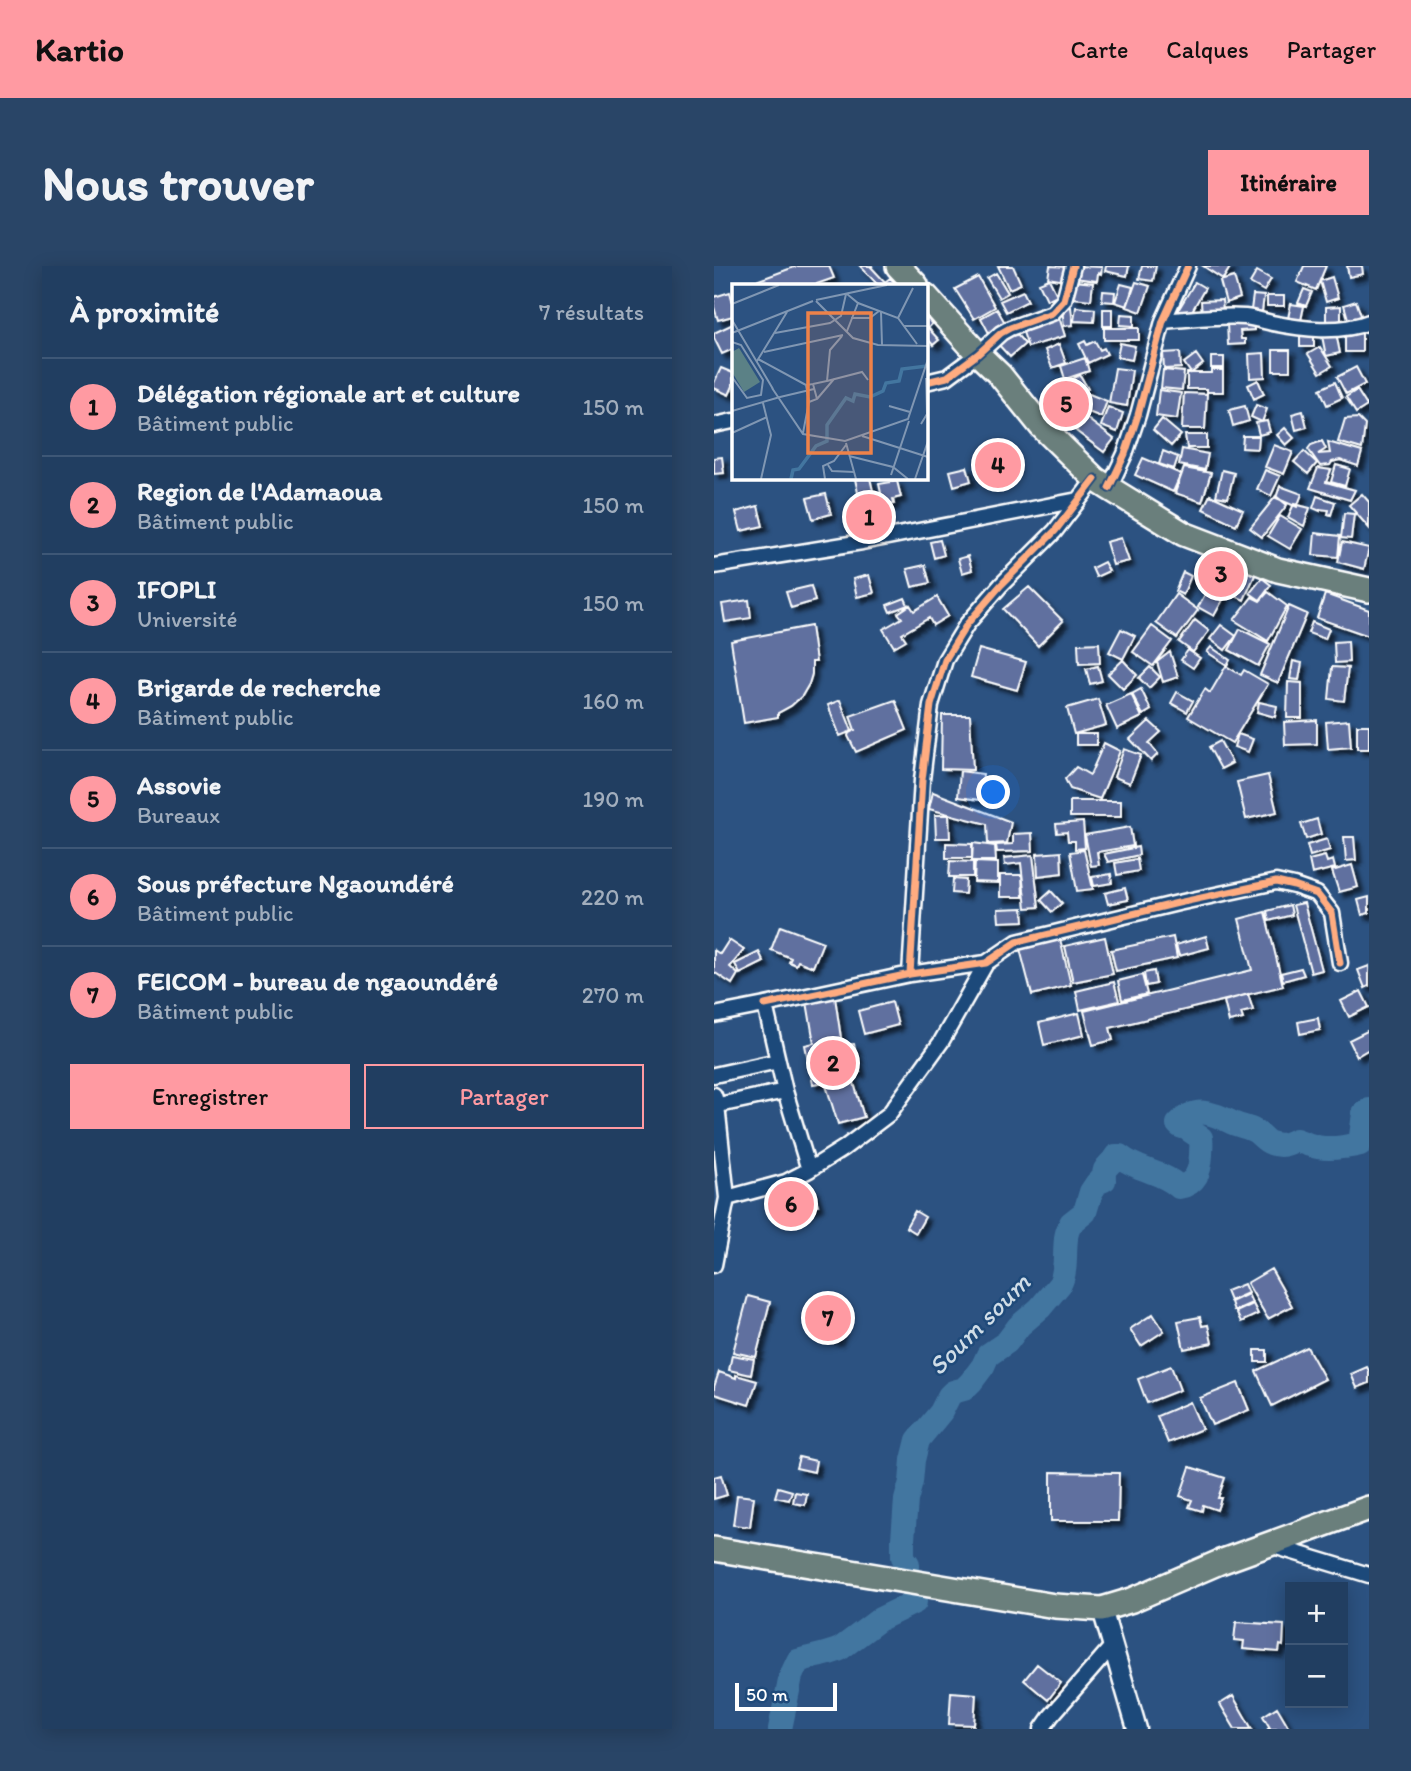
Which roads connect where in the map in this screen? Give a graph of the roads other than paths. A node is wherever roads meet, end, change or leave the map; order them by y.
1 (898, 266) edge
2 (1073, 266) edge
3 (1188, 266) edge
4 (915, 284) edge
5 (928, 298) edge
6 (1163, 321) junction
7 (1369, 322) edge
8 (978, 354) junction
9 (928, 382) edge
10 (732, 421) edge
11 (714, 425) edge
12 (1102, 483) junction
13 (1078, 500) junction
14 (714, 566) edge
15 (1369, 590) edge
16 (986, 963) junction
17 (1340, 964) dead end
18 (909, 974) junction
19 (765, 1005) junction
20 (714, 1015) edge
21 (778, 1061) junction
22 (714, 1075) edge
23 (785, 1091) junction
24 (715, 1102) edge
25 (808, 1170) junction
26 (727, 1198) junction
27 (714, 1265) edge
28 (1369, 1508) edge
29 (1269, 1544) junction
30 (714, 1549) edge
31 (1369, 1576) edge
32 (1102, 1609) junction
33 (1113, 1645) junction
34 (1042, 1729) edge
35 (1137, 1729) edge

1 - 4 main road
2 - 8 street
3 - 6 street
5 - 8 main road
6 - 7 street
6 - 12 street
8 - 9 street
8 - 12 main road
10 - 11 street
12 - 13 street
12 - 15 main road
13 - 14 street
13 - 18 street
16 - 17 street
16 - 18 street
16 - 25 street
18 - 19 street
19 - 20 street
19 - 21 street
21 - 22 street
21 - 23 street
23 - 24 street
23 - 25 street
24 - 26 street
25 - 26 street
26 - 27 street
28 - 29 main road
29 - 31 street
29 - 32 main road
30 - 32 main road
32 - 33 street
33 - 34 street
33 - 35 street

